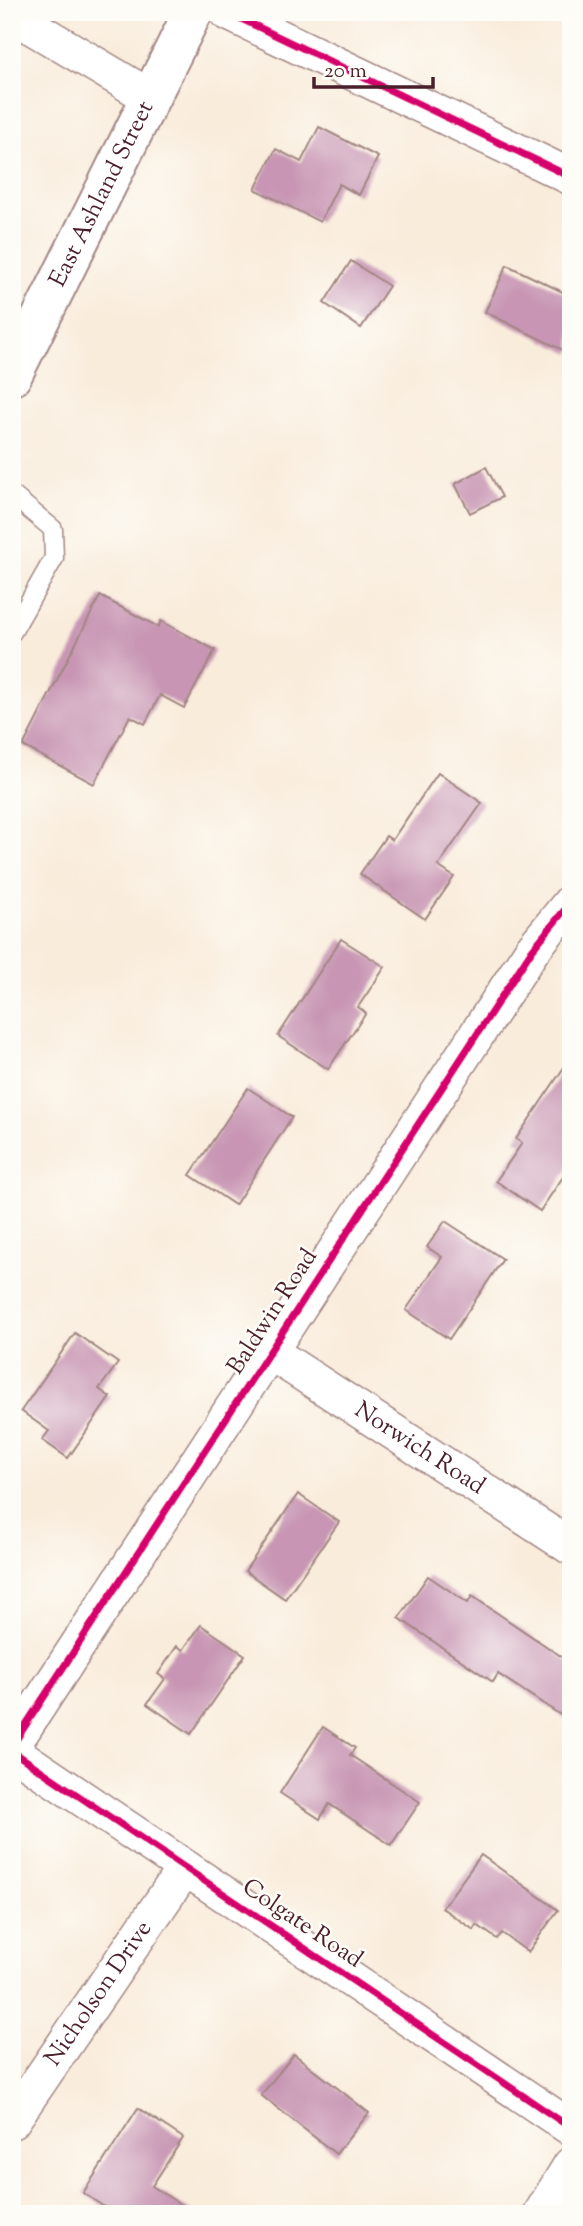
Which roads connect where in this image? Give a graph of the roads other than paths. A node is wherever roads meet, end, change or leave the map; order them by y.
1 (192, 12) edge
2 (227, 12) edge
3 (12, 15) edge
4 (150, 97) junction
5 (571, 177) edge
6 (12, 376) edge
7 (12, 495) edge
8 (12, 632) edge
9 (571, 902) edge
10 (270, 1352) junction
11 (571, 1547) edge
12 (12, 1749) edge
13 (185, 1868) junction
14 (12, 2121) edge
15 (571, 2129) edge
16 (571, 2165) edge
17 (541, 2214) edge

1 - 4 main road, East Ashland Street
2 - 5 street
3 - 4 street
4 - 6 main road, East Ashland Street
7 - 8 lane
9 - 10 street, Baldwin Road
10 - 11 street, Norwich Road
10 - 12 street, Baldwin Road
12 - 13 street, Colgate Road
13 - 14 street, Nicholson Drive
13 - 15 street, Colgate Road
16 - 17 street

